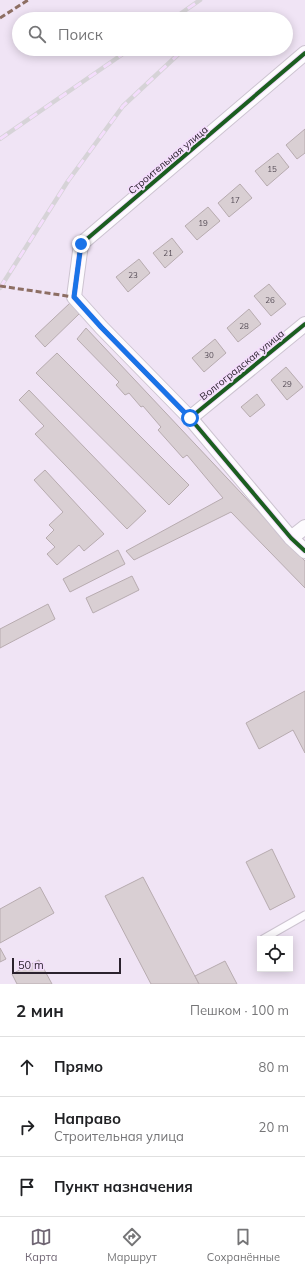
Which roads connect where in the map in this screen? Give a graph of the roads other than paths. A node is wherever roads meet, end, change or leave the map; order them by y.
1 (305, 53) edge
2 (305, 324) edge
3 (190, 418) junction
4 (305, 527) edge
5 (291, 538) junction
6 (305, 551) edge
7 (305, 915) edge
8 (268, 936) edge

1 - 3 street, Строительная улица
2 - 3 street, Волгоградская улица
3 - 5 street
4 - 5 street
5 - 6 street
7 - 8 lane

